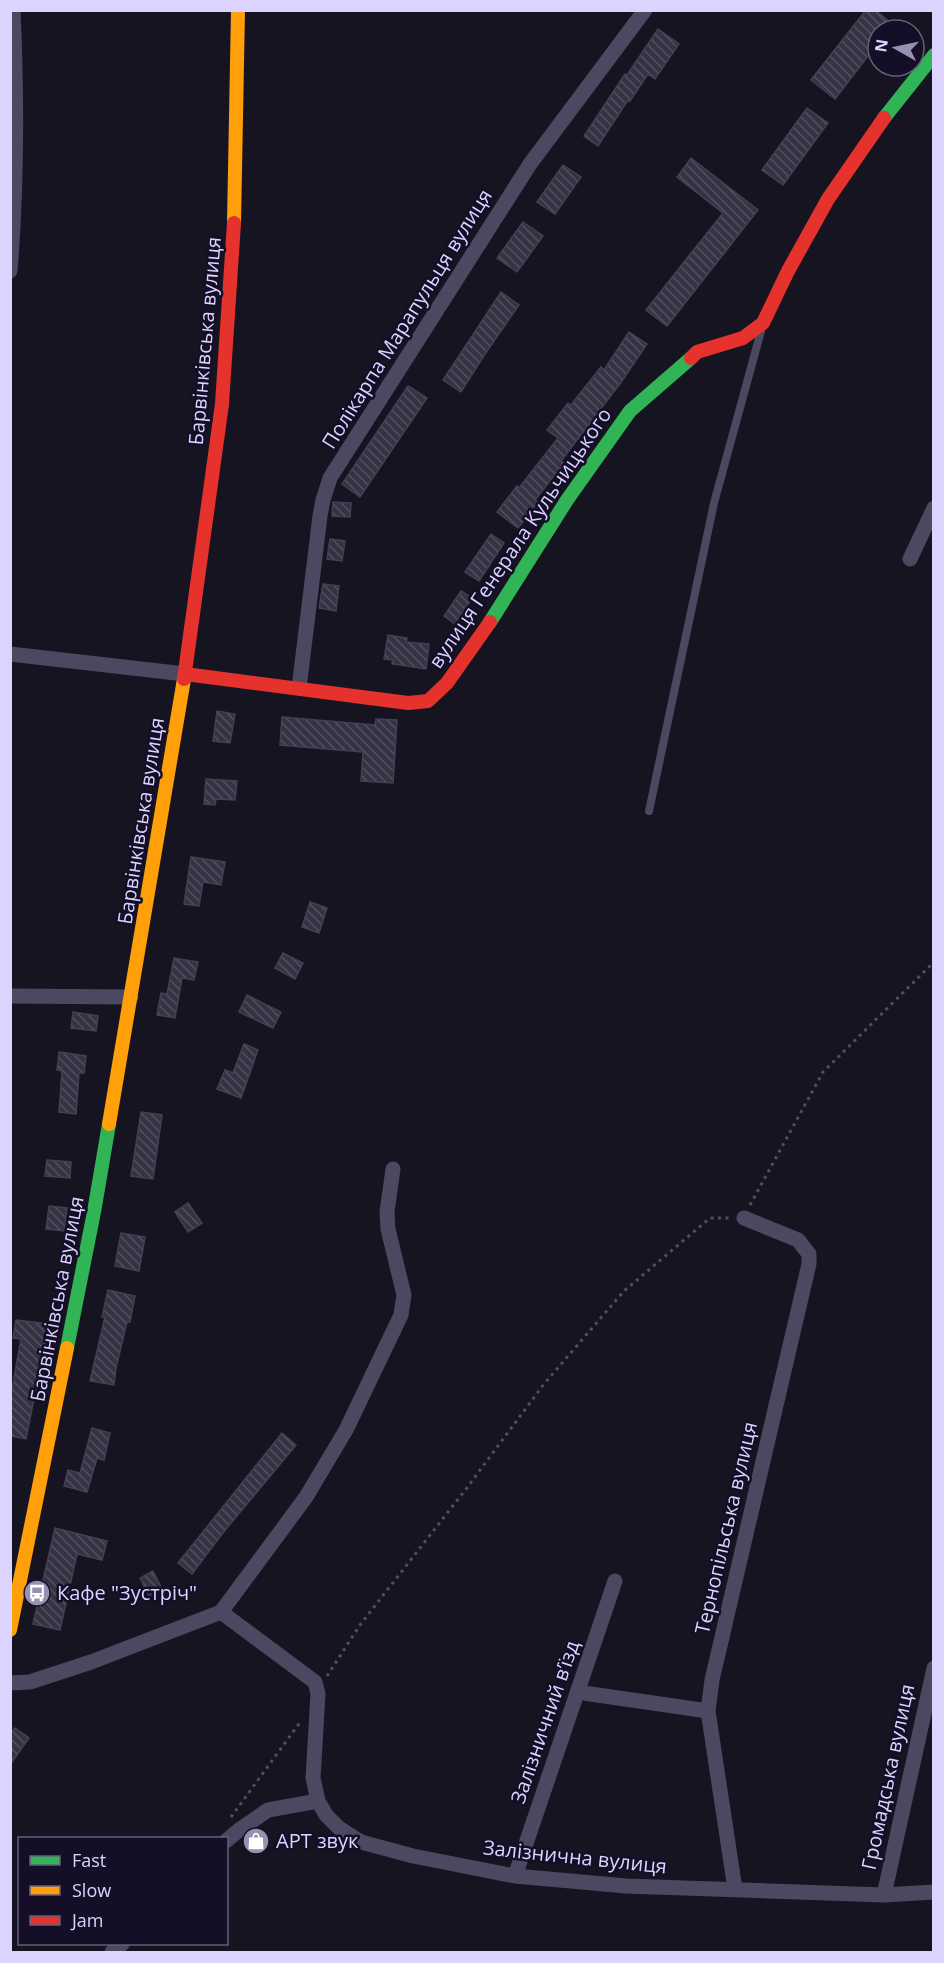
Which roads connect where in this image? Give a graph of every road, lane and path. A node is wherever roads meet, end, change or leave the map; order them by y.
1 (13, 10) edge
2 (238, 10) edge
3 (645, 10) edge
4 (933, 55) edge
5 (10, 271) edge
6 (763, 323) junction
7 (933, 508) edge
8 (910, 559) dead end
9 (10, 654) edge
10 (185, 674) junction
11 (299, 688) junction
12 (649, 812) dead end
13 (933, 963) edge
14 (10, 996) edge
15 (131, 997) junction
16 (393, 1169) dead end
17 (744, 1218) junction
18 (615, 1581) dead end
19 (220, 1612) junction
20 (10, 1630) edge
21 (933, 1668) edge
22 (10, 1683) edge
23 (316, 1688) junction
24 (576, 1692) junction
25 (708, 1711) junction
26 (304, 1717) dead end
27 (318, 1801) junction
28 (228, 1821) dead end
29 (228, 1839) edge
30 (515, 1876) junction
31 (735, 1889) junction
32 (933, 1892) edge
33 (884, 1895) junction

1 - 5 street
2 - 10 street, Барвінківська вулиця
3 - 11 street, Полікарпа Марапульця вулиця
4 - 6 street
6 - 11 street, вулиця Генерала Кульчицького
6 - 12 lane
7 - 8 street
9 - 10 street
10 - 11 street, вулиця Генерала Кульчицького
10 - 15 street, Барвінківська вулиця
13 - 17 path
14 - 15 street
15 - 20 street, Барвінківська вулиця
16 - 19 street
17 - 23 path
17 - 25 street, Тернопільська вулиця
18 - 24 street, Залізничний в’їзд
19 - 22 street
19 - 23 street
21 - 33 street, Громадська вулиця
23 - 27 street, Залізнична вулиця
24 - 25 street
24 - 30 street, Залізничний в’їзд
25 - 31 street, Тернопільська вулиця
26 - 28 path
27 - 29 street
27 - 30 street, Залізнична вулиця
30 - 31 street, Залізнична вулиця
31 - 33 street, Залізнична вулиця
32 - 33 street, Залізнична вулиця

